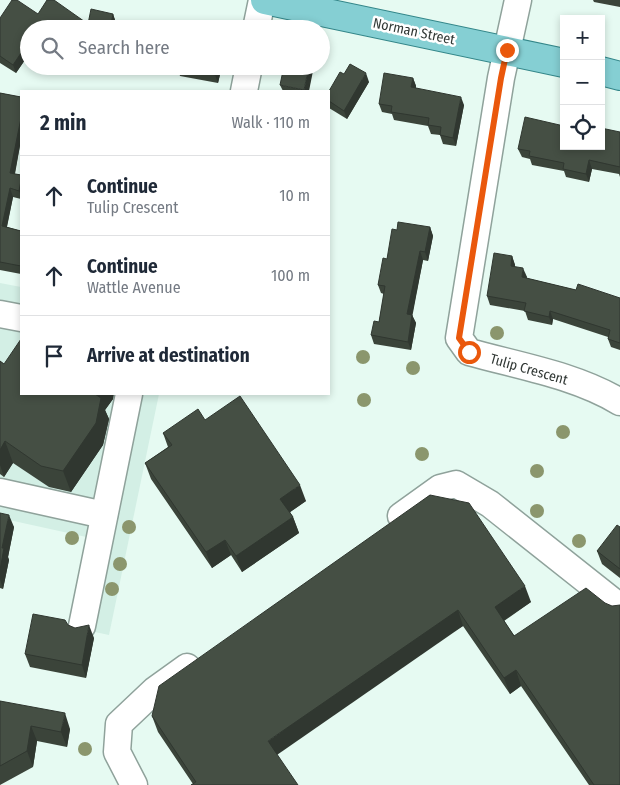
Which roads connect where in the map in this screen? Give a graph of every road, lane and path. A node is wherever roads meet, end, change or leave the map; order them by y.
1 (263, 0) edge
2 (518, 0) edge
3 (258, 20) edge
4 (507, 50) junction
5 (560, 62) edge
6 (605, 72) edge
7 (247, 75) edge
8 (620, 76) edge
9 (244, 90) edge
10 (0, 314) edge
11 (20, 318) edge
12 (129, 395) edge
13 (620, 402) edge
14 (0, 492) edge
15 (104, 515) junction
16 (383, 528) edge
17 (620, 607) edge
18 (82, 626) edge
19 (204, 655) edge
20 (134, 785) edge

1 - 3 street
1 - 4 main road, Norman Street
2 - 4 street, Tulip Crescent
4 - 5 main road, Norman Street
4 - 13 street, Tulip Crescent
6 - 8 main road
7 - 9 street
10 - 11 street
12 - 15 street
14 - 15 street
15 - 18 street
16 - 17 street
19 - 20 street

